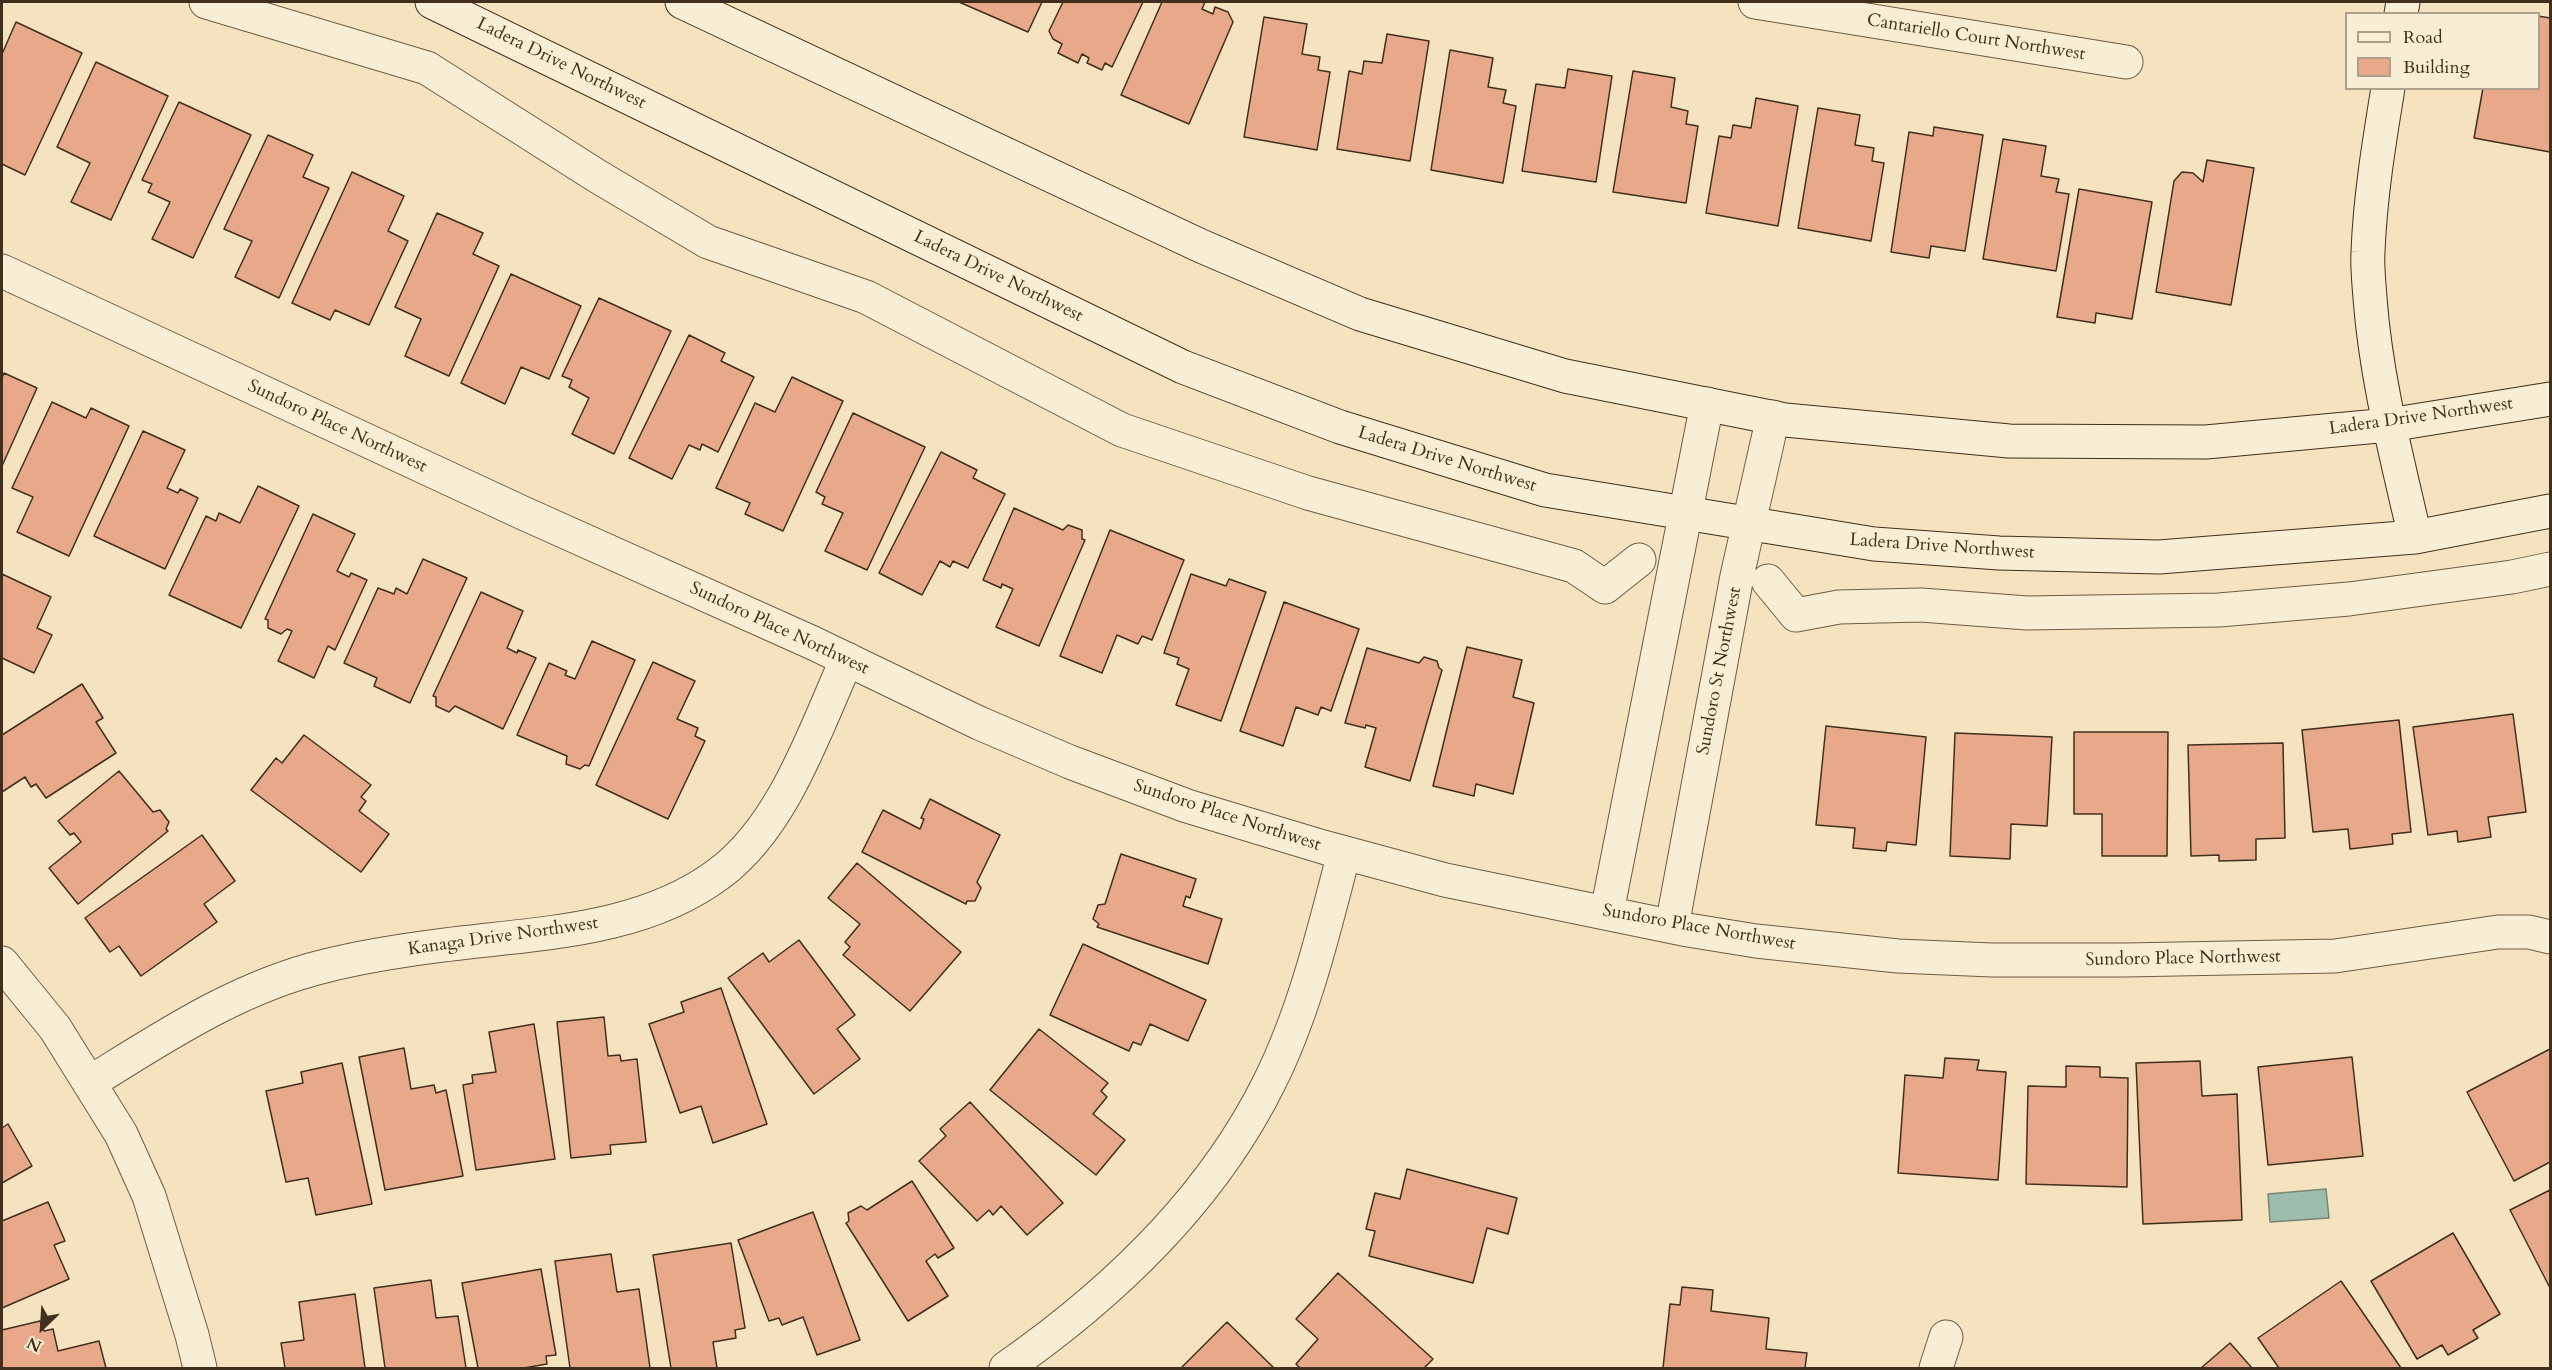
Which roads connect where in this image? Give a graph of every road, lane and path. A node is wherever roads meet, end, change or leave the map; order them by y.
1 (207, 2) edge
2 (432, 2) edge
3 (682, 2) edge
4 (1755, 2) edge
5 (2126, 62) dead end
6 (2388, 90) edge
7 (2, 271) edge
8 (2550, 399) edge
9 (1707, 404) junction
10 (1773, 417) junction
11 (2389, 425) junction
12 (2550, 511) edge
13 (1686, 513) junction
14 (1750, 523) junction
15 (2415, 537) junction
16 (1639, 560) dead end
17 (2550, 569) edge
18 (1768, 581) dead end
19 (847, 659) junction
20 (1344, 853) junction
21 (1606, 912) junction
22 (1672, 926) junction
23 (2550, 937) edge
24 (2, 963) edge
25 (89, 1083) junction
26 (1946, 1337) dead end
27 (200, 1368) edge
28 (1006, 1368) edge
29 (1936, 1368) edge

1 - 16 street
2 - 13 street, Ladera Drive Northwest
3 - 9 street, Ladera Drive Northwest
4 - 5 street, Cantariello Court Northwest
6 - 11 street
7 - 19 street, Sundoro Place Northwest
8 - 11 street, Ladera Drive Northwest
9 - 10 street, Ladera Drive Northwest
9 - 13 street
10 - 11 street, Ladera Drive Northwest
10 - 14 street, Sundoro St Northwest
11 - 15 street
12 - 15 street, Ladera Drive Northwest
13 - 14 street, Ladera Drive Northwest
13 - 21 street
14 - 15 street, Ladera Drive Northwest
14 - 22 street, Sundoro St Northwest
17 - 18 street
19 - 20 street, Sundoro Place Northwest
19 - 25 street, Kanaga Drive Northwest
20 - 21 street, Sundoro Place Northwest
20 - 28 street
21 - 22 street, Sundoro Place Northwest
22 - 23 street, Sundoro Place Northwest
24 - 25 street
25 - 27 street
26 - 29 street

